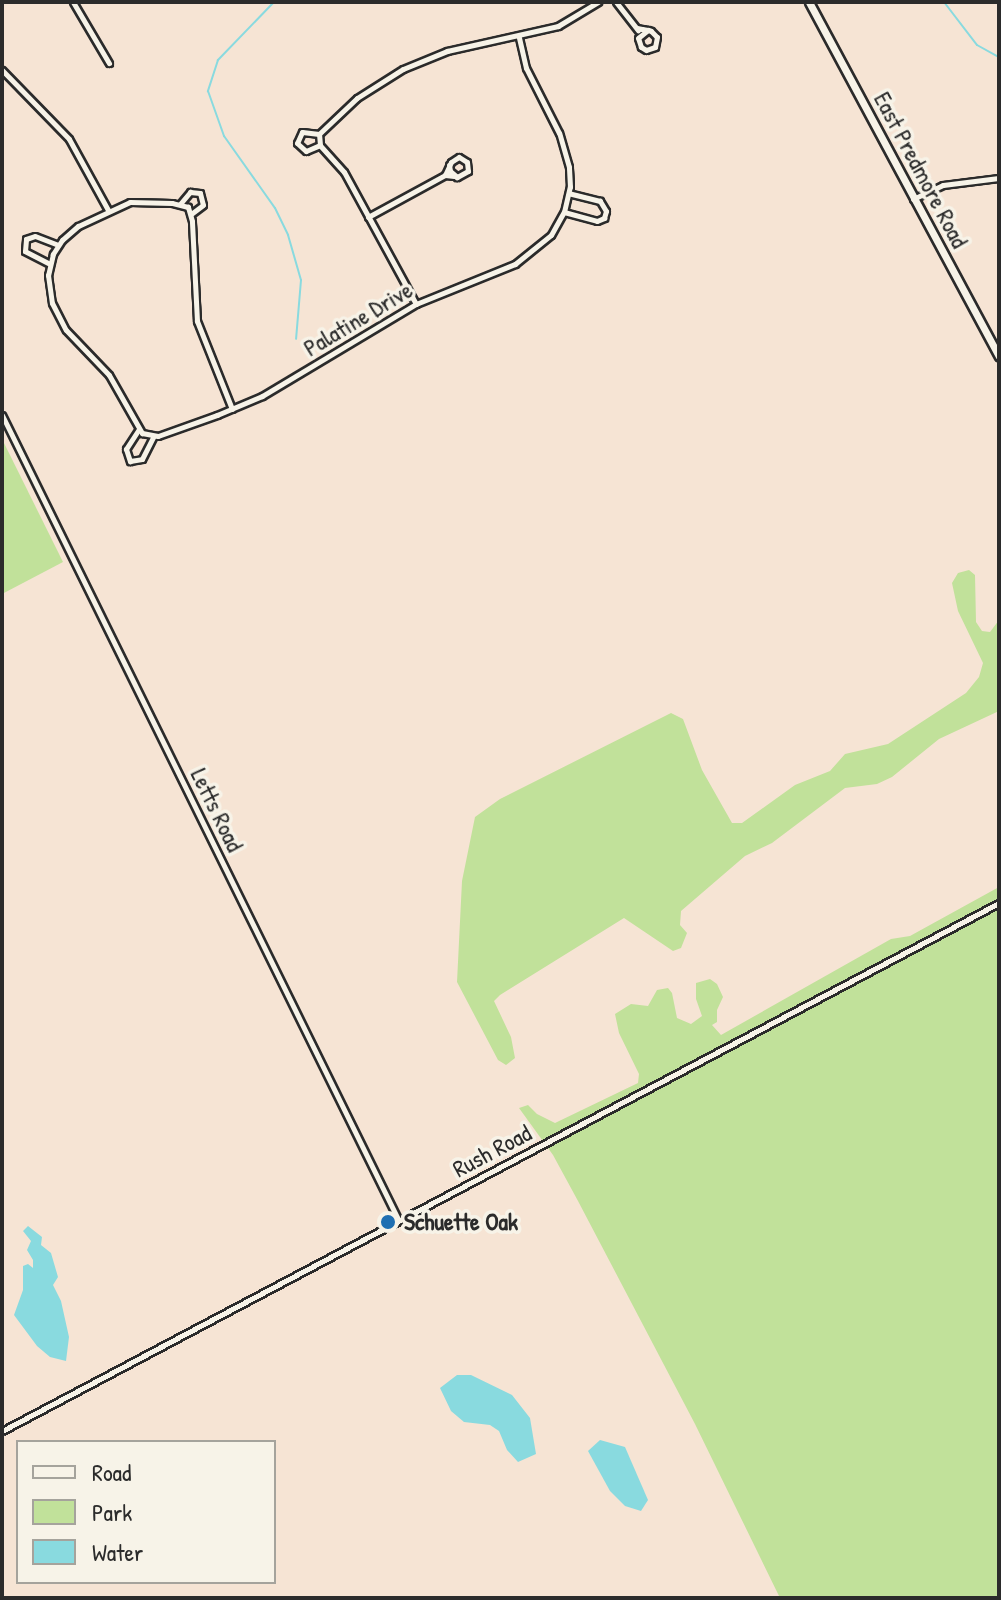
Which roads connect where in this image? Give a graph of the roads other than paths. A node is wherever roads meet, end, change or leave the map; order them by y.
1 (73, 2) edge
2 (598, 2) edge
3 (616, 2) edge
4 (809, 2) edge
5 (637, 28) junction
6 (648, 30) junction
7 (519, 37) junction
8 (638, 38) junction
9 (109, 63) dead end
10 (2, 70) edge
11 (319, 134) junction
12 (320, 145) junction
13 (449, 165) junction
14 (445, 175) junction
15 (454, 176) junction
16 (999, 178) edge
17 (569, 193) junction
18 (913, 199) junction
19 (180, 204) junction
20 (108, 210) junction
21 (564, 212) junction
22 (191, 214) junction
23 (368, 217) junction
24 (58, 245) junction
25 (50, 264) junction
26 (416, 304) junction
27 (999, 356) edge
28 (232, 409) junction
29 (2, 415) edge
30 (139, 429) junction
31 (153, 437) junction
32 (999, 903) edge
33 (399, 1221) junction
34 (2, 1431) edge

1 - 9 street
2 - 7 street
3 - 5 street
4 - 18 street, East Predmore Road
5 - 6 street
5 - 8 street
6 - 8 street
6 - 8 street
7 - 11 street
7 - 17 street, Palatine Drive
10 - 20 street
11 - 12 street
11 - 12 street
12 - 23 street
13 - 14 street
13 - 15 street
13 - 15 street
14 - 15 street
14 - 23 street
16 - 18 street
17 - 21 street, Palatine Drive
17 - 21 street
18 - 27 street, East Predmore Road
19 - 20 street
19 - 22 street
19 - 22 street
20 - 24 street
21 - 26 street, Palatine Drive
22 - 28 street
23 - 26 street
24 - 25 street
24 - 25 street
25 - 30 street
26 - 28 street, Palatine Drive
28 - 31 street, Palatine Drive
29 - 33 street, Letts Road
30 - 31 street
30 - 31 street, Palatine Drive
32 - 33 street, Rush Road
33 - 34 street, Rush Road

